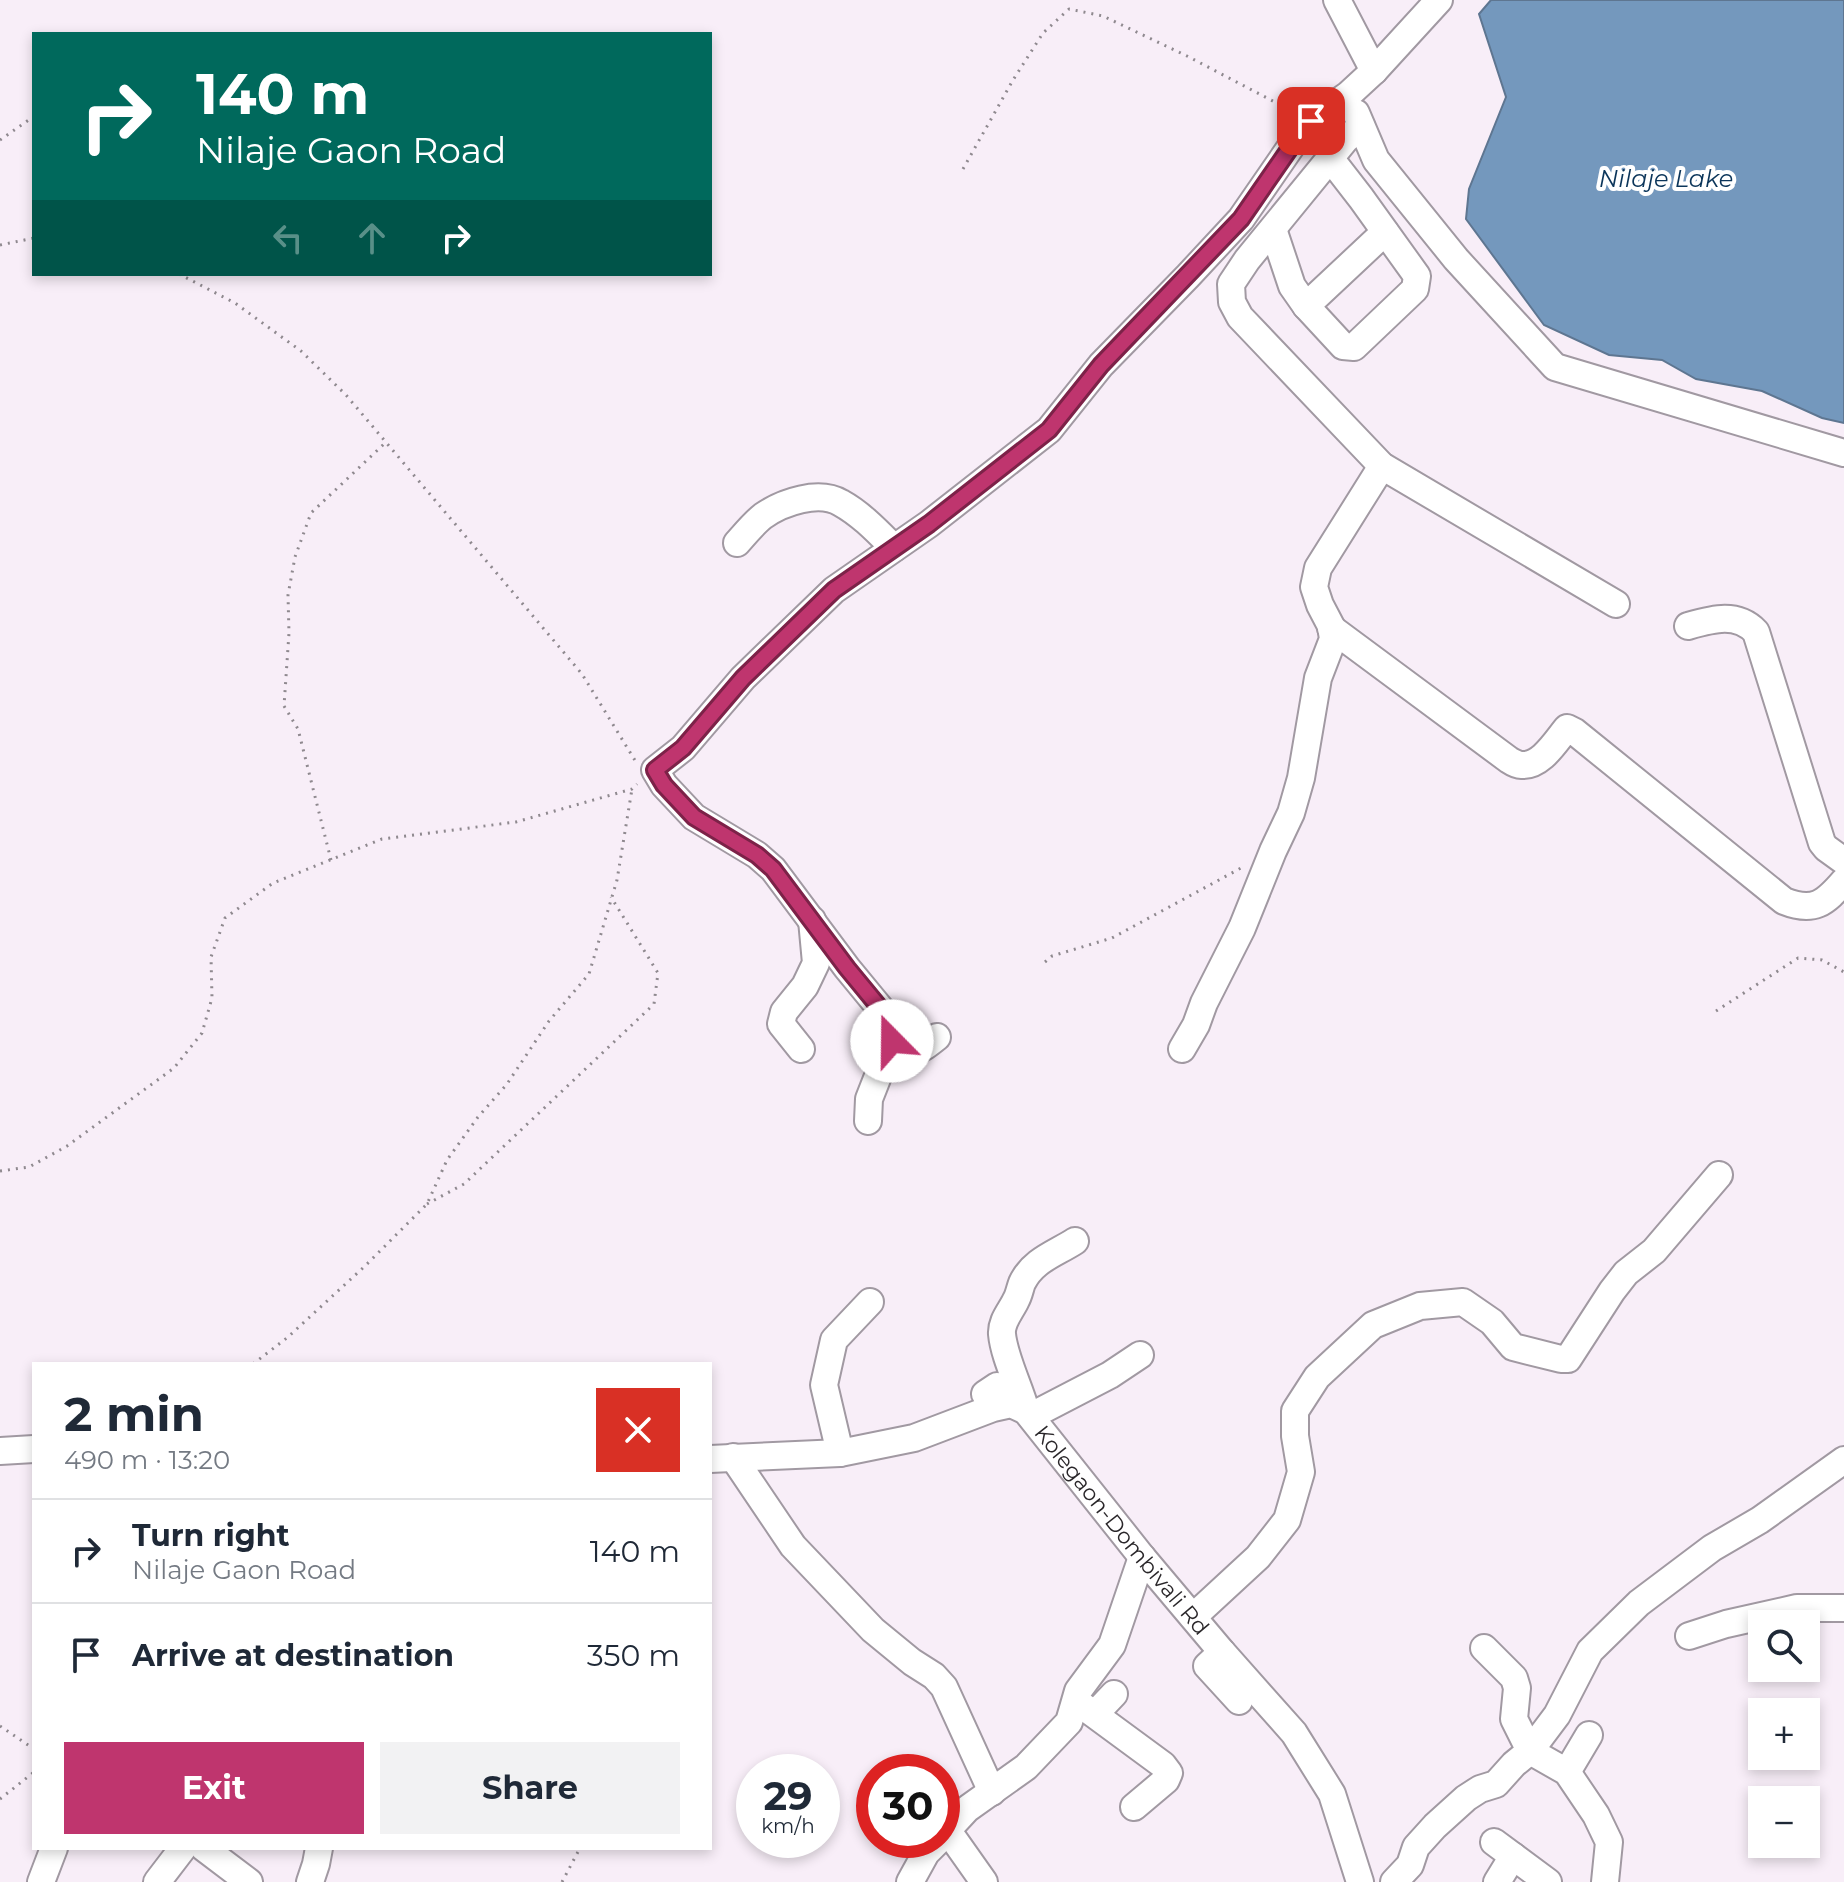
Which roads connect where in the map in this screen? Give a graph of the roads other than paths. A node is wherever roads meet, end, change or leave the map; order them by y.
1 (1337, 0) edge
2 (1439, 0) edge
3 (1374, 71) junction
4 (1348, 95) junction
5 (1361, 126) junction
6 (1330, 158) junction
7 (1236, 224) junction
8 (1385, 232) junction
9 (1265, 238) junction
10 (1306, 306) junction
11 (1844, 453) edge
12 (1382, 466) junction
13 (737, 543) dead end
14 (894, 548) junction
15 (1616, 604) dead end
16 (1688, 626) dead end
17 (1331, 628) junction
18 (1844, 861) edge
19 (1844, 881) edge
20 (812, 920) junction
21 (937, 1037) dead end
22 (892, 1041) junction
23 (801, 1049) dead end
24 (1182, 1049) dead end
25 (868, 1121) dead end
26 (1719, 1175) dead end
27 (1075, 1241) dead end
28 (870, 1302) dead end
29 (1140, 1355) dead end
30 (985, 1394) dead end
31 (1023, 1410) junction
32 (32, 1449) edge
33 (0, 1451) edge
34 (840, 1453) junction
35 (722, 1458) edge
36 (1844, 1460) edge
37 (1142, 1557) junction
38 (1844, 1608) edge
39 (1193, 1617) junction
40 (1689, 1636) dead end
41 (1484, 1648) dead end
42 (1208, 1656) junction
43 (1114, 1694) dead end
44 (1239, 1701) dead end
45 (1081, 1710) junction
46 (1589, 1735) dead end
47 (1107, 1746) dead end
48 (1530, 1751) junction
49 (1567, 1772) junction
50 (992, 1792) junction
51 (1134, 1807) dead end
52 (960, 1817) edge
53 (53, 1850) edge
54 (181, 1850) edge
55 (207, 1850) edge
56 (318, 1850) edge
57 (960, 1856) edge
58 (923, 1858) edge
59 (980, 1880) edge
60 (1400, 1880) edge
61 (41, 1882) edge
62 (157, 1882) edge
63 (249, 1882) edge
64 (310, 1882) edge
65 (910, 1882) edge
66 (1360, 1882) edge
67 (1497, 1882) edge
68 (1548, 1882) edge
69 (1605, 1882) edge

1 - 3 street
2 - 3 street
3 - 4 street
4 - 5 street
4 - 7 street
5 - 6 street
5 - 11 street
6 - 8 street
6 - 9 street
7 - 9 street
7 - 14 street
8 - 10 street
8 - 10 street
9 - 10 street
9 - 12 street
12 - 15 street
12 - 17 street
13 - 14 street
14 - 20 street
16 - 18 street
17 - 19 street
17 - 24 street
20 - 22 street
20 - 23 street
21 - 22 street
22 - 25 street
26 - 39 street
27 - 31 street
28 - 34 street
29 - 31 street
30 - 31 street
31 - 34 street
31 - 37 street, Kolegaon-Dombivali Rd
32 - 33 street
34 - 35 street
35 - 50 street
36 - 48 street
37 - 39 street, Kolegaon-Dombivali Rd
37 - 45 street
38 - 40 street
39 - 42 street, Kolegaon-Dombivali Rd
41 - 48 street
42 - 44 street
42 - 66 street, Kolegaon-Dombivali Rd
43 - 45 street
45 - 47 street
45 - 50 street
45 - 51 street
46 - 49 street
48 - 49 street
48 - 60 street
49 - 69 street
50 - 52 street
53 - 61 street
54 - 62 street
55 - 63 street
56 - 64 street
57 - 59 street
58 - 65 street
67 - 68 street

